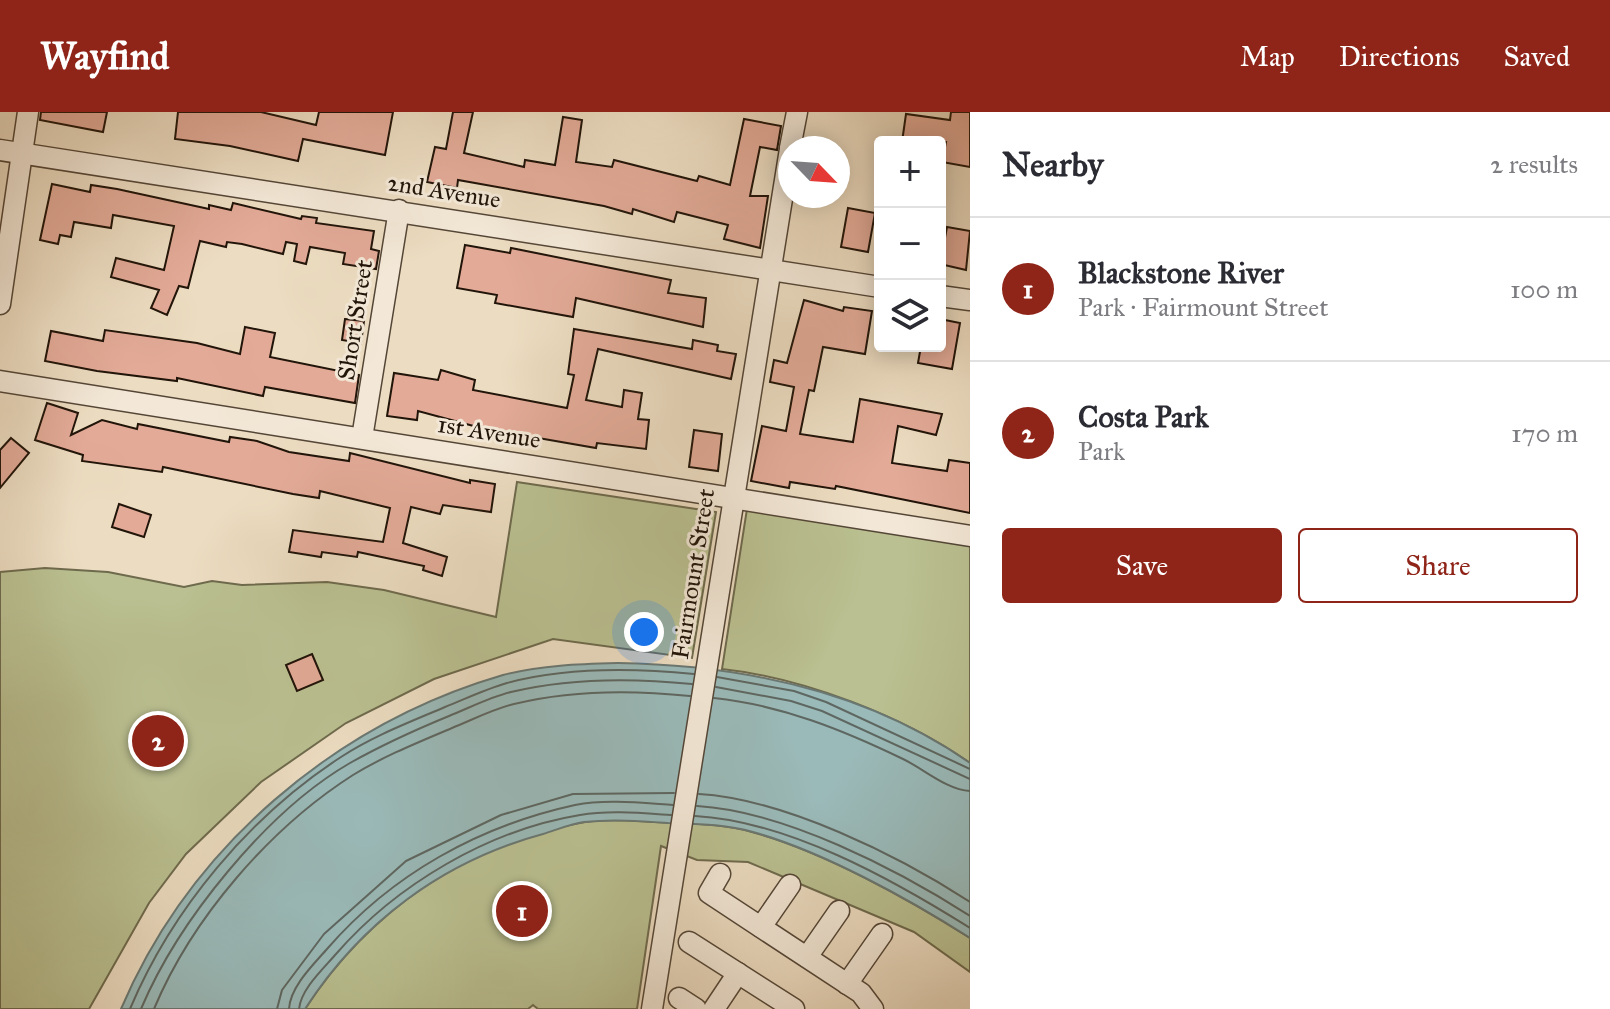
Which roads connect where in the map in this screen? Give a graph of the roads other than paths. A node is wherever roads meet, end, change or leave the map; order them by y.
1 (28, 112) edge
2 (797, 112) edge
3 (792, 136) edge
4 (0, 150) edge
5 (22, 153) junction
6 (779, 208) edge
7 (399, 210) junction
8 (768, 270) junction
9 (874, 286) edge
10 (946, 297) edge
11 (970, 300) edge
12 (0, 304) edge
13 (0, 381) edge
14 (362, 438) junction
15 (733, 496) junction
16 (970, 536) edge
17 (720, 874) dead end
18 (790, 885) dead end
19 (839, 911) dead end
20 (761, 927) junction
21 (882, 934) dead end
22 (689, 942) dead end
23 (807, 957) junction
24 (738, 973) junction
25 (847, 984) junction
26 (652, 1009) edge
27 (714, 1009) edge
28 (794, 1009) edge
29 (873, 1009) edge

1 - 5 street
2 - 3 street, Fairmount Street
4 - 5 street, 2nd Avenue
5 - 7 street, 2nd Avenue
5 - 12 street
6 - 8 street, Fairmount Street
7 - 8 street, 2nd Avenue
7 - 14 street, Short Street
8 - 9 street, 2nd Avenue
8 - 15 street, Fairmount Street
10 - 11 street
13 - 14 street, 1st Avenue
14 - 15 street, 1st Avenue
15 - 16 street, 1st Avenue
15 - 26 street, Fairmount Street
17 - 20 street
18 - 20 street
19 - 23 street
20 - 23 street
21 - 25 street
22 - 24 street
23 - 25 street
24 - 27 street
24 - 28 street
25 - 29 street

